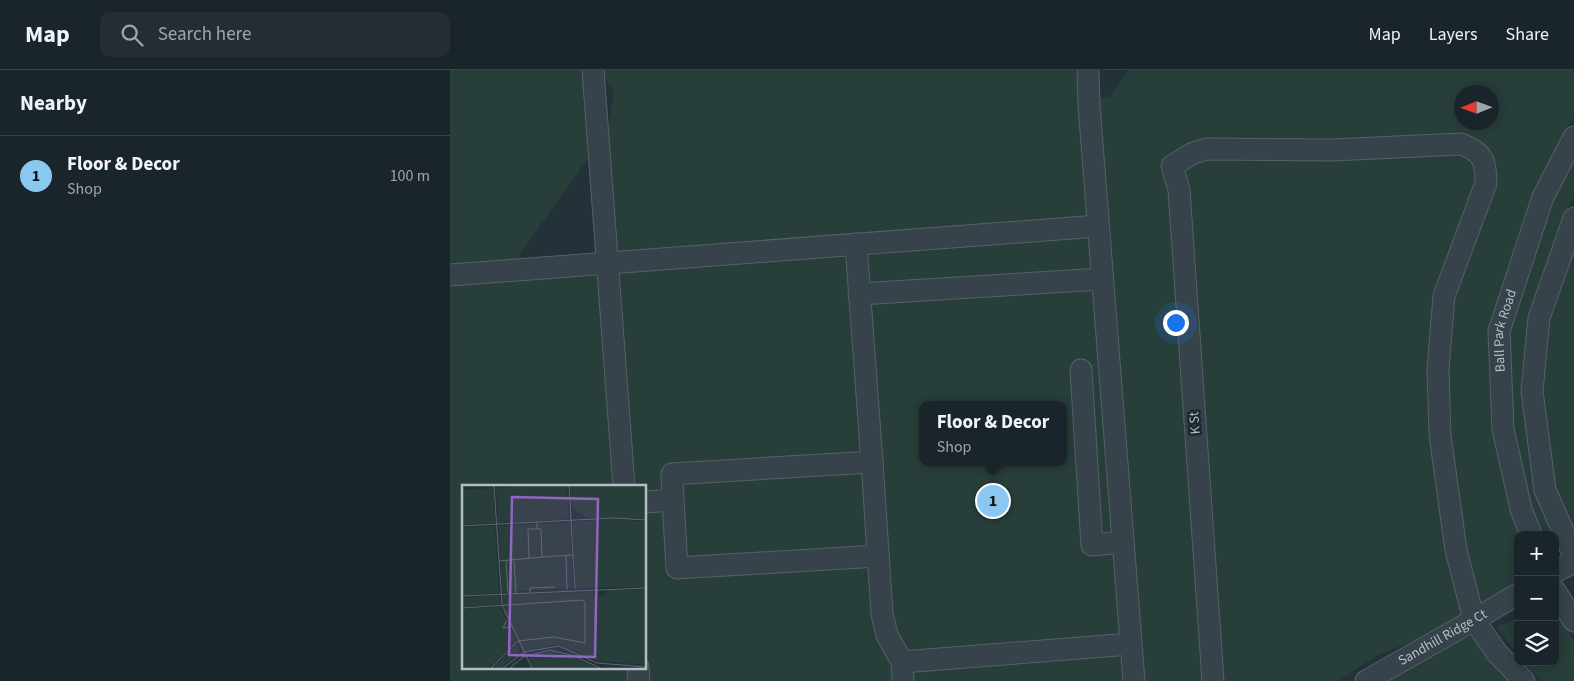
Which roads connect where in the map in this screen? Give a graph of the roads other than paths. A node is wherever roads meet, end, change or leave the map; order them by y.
1 (593, 70) edge
2 (1088, 70) edge
3 (1574, 137) edge
4 (1574, 218) edge
5 (1098, 226) junction
6 (856, 244) junction
7 (608, 263) junction
8 (450, 275) edge
9 (1102, 279) junction
10 (860, 294) junction
11 (1081, 370) dead end
12 (872, 462) junction
13 (624, 485) edge
14 (673, 500) junction
15 (646, 502) edge
16 (1529, 531) edge
17 (1123, 542) junction
18 (878, 556) junction
19 (1574, 556) edge
20 (1574, 562) edge
21 (1559, 570) edge
22 (1514, 596) edge
23 (1559, 597) edge
24 (1474, 620) junction
25 (1574, 621) edge
26 (1131, 644) junction
27 (638, 668) edge
28 (903, 672) edge
29 (1371, 680) edge
30 (639, 681) edge
31 (1134, 681) edge
32 (1213, 681) edge
33 (1524, 681) edge

1 - 7 street
2 - 5 street
3 - 16 street, Ball Park Road
4 - 19 street
5 - 6 street
5 - 9 street
6 - 7 street
6 - 10 street
7 - 8 street
7 - 13 street
9 - 10 street
9 - 17 street
10 - 12 street
11 - 17 street
12 - 14 street
12 - 18 street
14 - 15 street
14 - 18 street
17 - 26 street
18 - 28 street
20 - 21 street
22 - 24 street, Sandhill Ridge Ct
23 - 25 street
24 - 29 street, Sandhill Ridge Ct
24 - 32 street, K St
24 - 33 street
26 - 28 street
26 - 31 street
27 - 30 street

